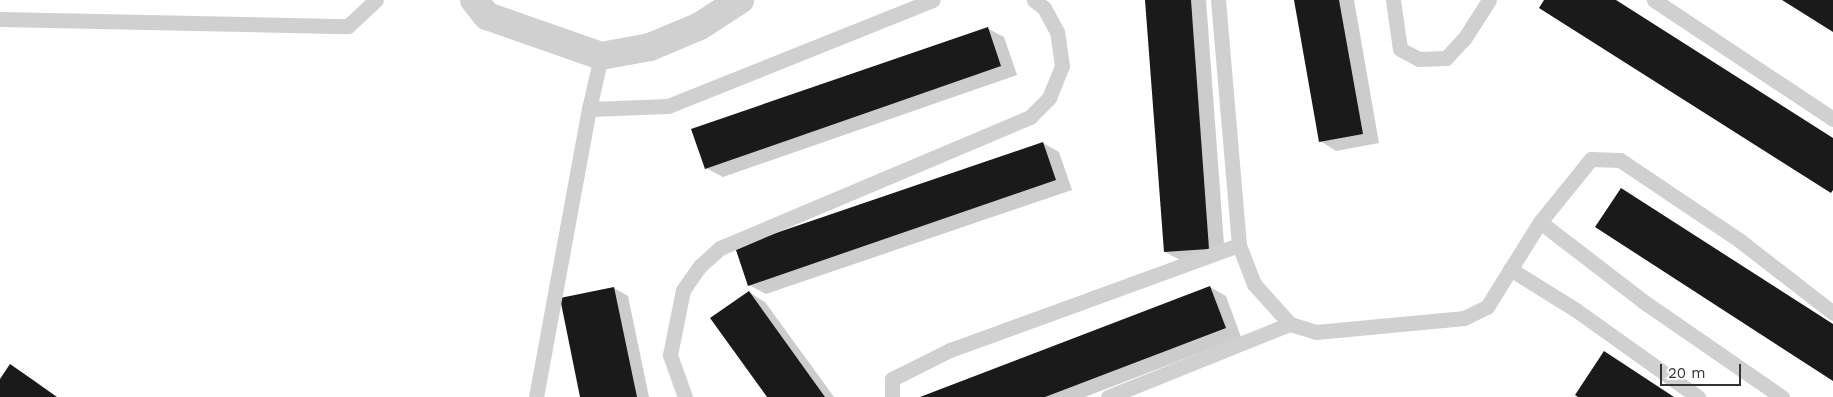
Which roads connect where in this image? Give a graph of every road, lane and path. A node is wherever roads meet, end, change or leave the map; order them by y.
1 (376, 0) edge
2 (474, 0) edge
3 (740, 0) edge
4 (933, 0) edge
5 (1034, 0) edge
6 (1218, 0) edge
7 (1393, 0) edge
8 (1489, 0) edge
9 (1654, 0) edge
10 (0, 19) edge
11 (601, 56) junction
12 (589, 109) junction
13 (1833, 118) edge
14 (1540, 222) junction
15 (1239, 245) junction
16 (1510, 269) junction
17 (1833, 313) edge
18 (1290, 324) junction
19 (536, 397) edge
20 (685, 397) edge
21 (892, 397) edge
22 (1108, 397) edge
23 (1698, 397) edge
24 (1782, 397) edge

1 - 10 lane
2 - 11 street
3 - 11 street
4 - 12 lane
5 - 20 lane
6 - 15 lane
7 - 8 lane
9 - 13 lane
11 - 12 lane
12 - 19 lane
14 - 16 lane
14 - 17 lane
14 - 24 lane
15 - 18 lane
15 - 21 lane
16 - 18 lane
16 - 23 lane
18 - 22 lane

